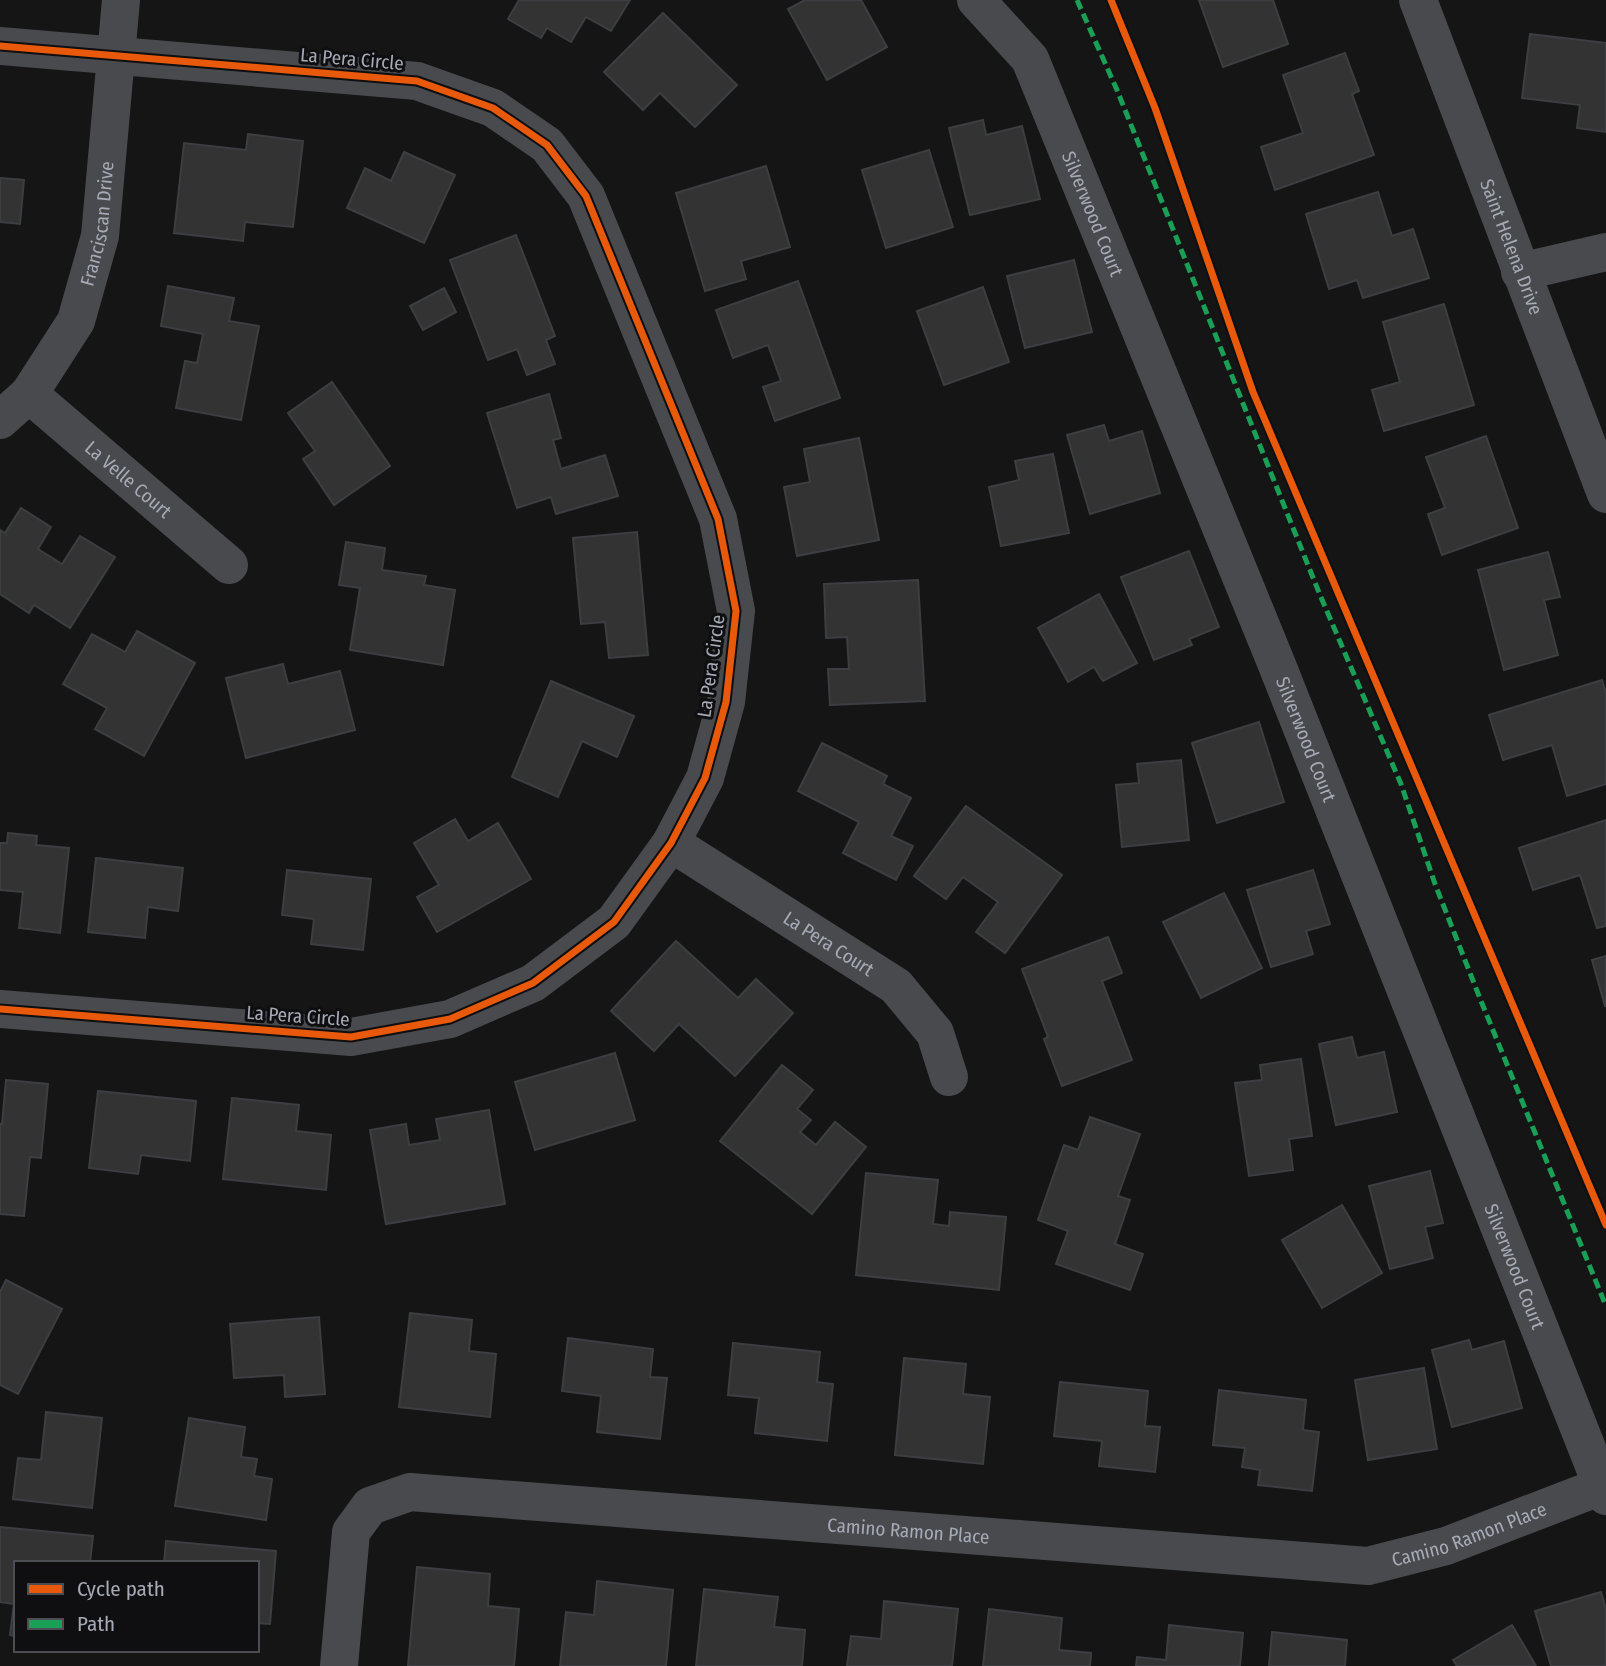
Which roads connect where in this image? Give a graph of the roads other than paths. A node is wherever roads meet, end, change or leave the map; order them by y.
1 (121, 0) edge
2 (976, 0) edge
3 (1418, 0) edge
4 (0, 46) edge
5 (117, 55) junction
6 (1606, 252) edge
7 (1520, 272) junction
8 (29, 394) junction
9 (0, 420) edge
10 (1606, 494) edge
11 (229, 565) dead end
12 (671, 843) junction
13 (0, 1009) edge
14 (949, 1077) dead end
15 (1604, 1491) edge
16 (339, 1666) edge

1 - 5 street, Franciscan Drive
2 - 15 street, Silverwood Court
3 - 7 street, Saint Helena Drive
4 - 5 street, La Pera Circle
5 - 8 street, Franciscan Drive
5 - 12 street, La Pera Circle
6 - 7 street
7 - 10 street, Saint Helena Drive
8 - 9 street, Franciscan Drive
8 - 11 street, La Velle Court
12 - 13 street, La Pera Circle
12 - 14 street, La Pera Court
15 - 16 street, Camino Ramon Place

